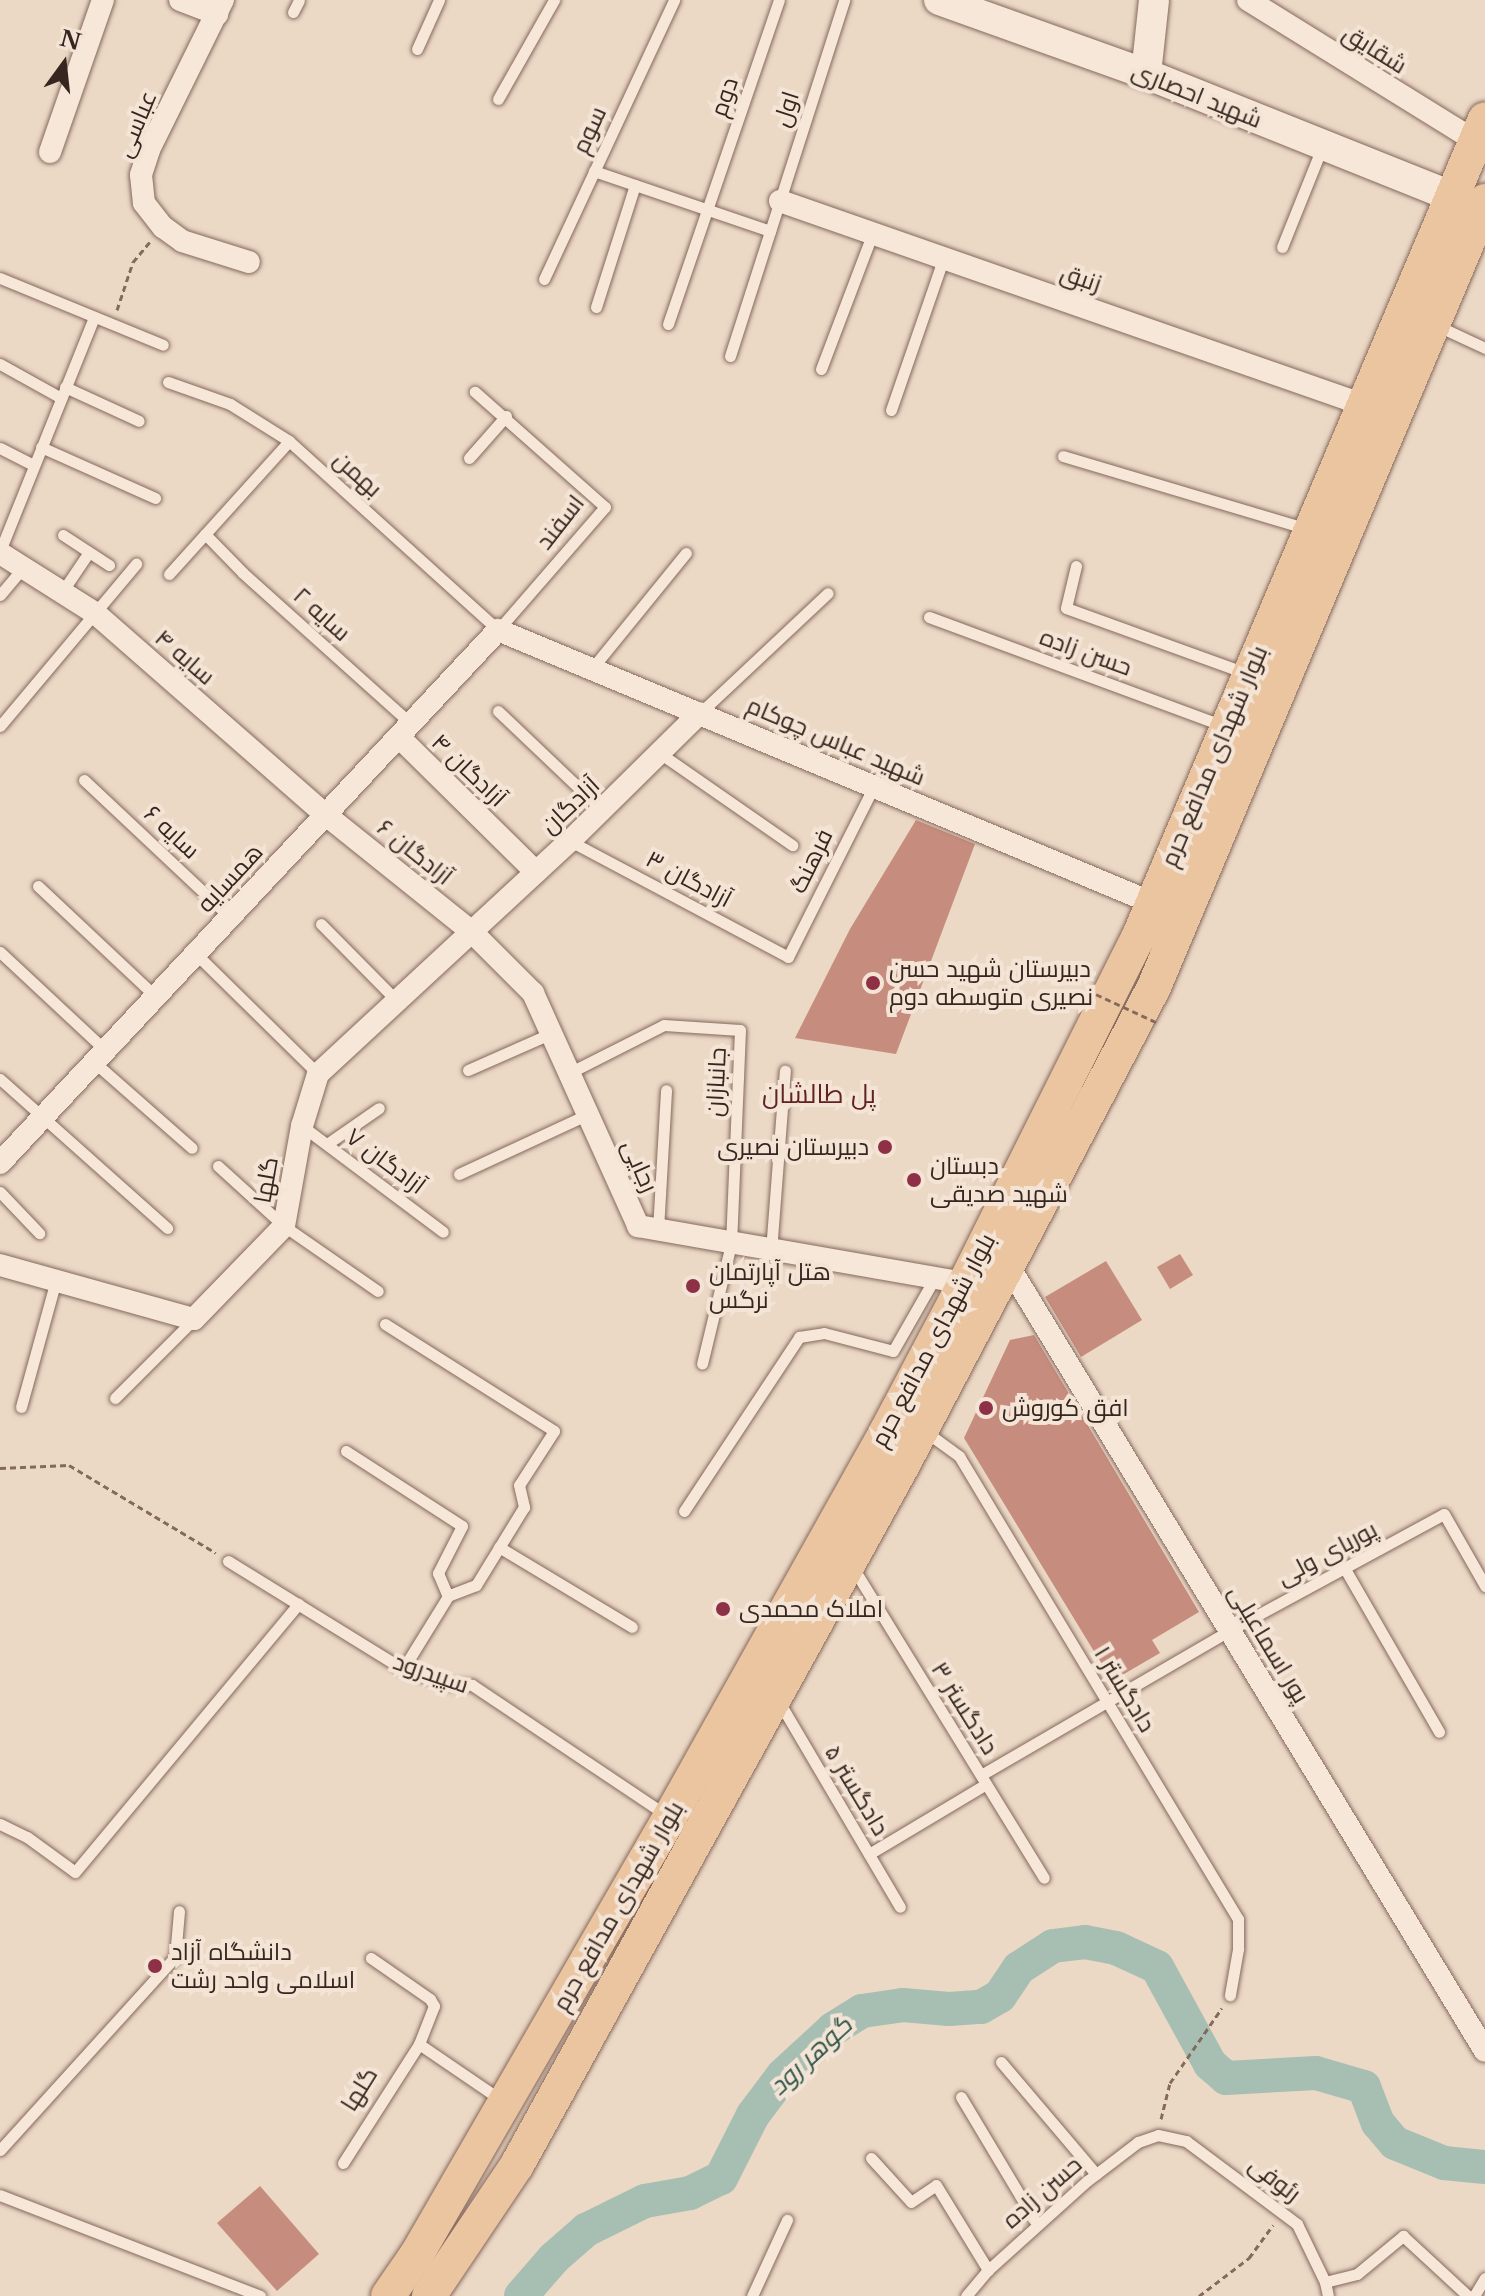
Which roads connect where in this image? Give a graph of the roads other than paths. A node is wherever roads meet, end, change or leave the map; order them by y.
1 (103, 0) edge
2 (180, 0) edge
3 (299, 0) edge
4 (439, 0) edge
5 (554, 0) edge
6 (674, 0) edge
7 (779, 0) edge
8 (844, 0) edge
9 (1154, 0) edge
10 (1248, 0) edge
11 (952, 2) edge
12 (220, 7) edge
13 (293, 12) dead end
14 (417, 49) dead end
15 (1146, 74) junction
16 (498, 99) dead end
17 (1480, 130) edge
18 (1323, 145) junction
19 (50, 152) dead end
20 (594, 171) junction
21 (635, 185) junction
22 (780, 201) junction
23 (1476, 205) edge
24 (709, 208) junction
25 (770, 231) junction
26 (873, 232) junction
27 (1282, 247) dead end
28 (944, 257) junction
29 (249, 262) dead end
30 (0, 278) edge
31 (544, 279) dead end
32 (596, 307) dead end
33 (94, 317) junction
34 (668, 324) dead end
35 (1434, 324) junction
36 (163, 345) dead end
37 (1485, 348) edge
38 (730, 356) dead end
39 (0, 364) edge
40 (821, 369) dead end
41 (168, 382) dead end
42 (63, 392) junction
43 (475, 392) dead end
44 (1364, 405) junction
45 (891, 410) dead end
46 (506, 416) junction
47 (139, 421) dead end
48 (289, 441) junction
49 (41, 447) junction
50 (0, 448) edge
51 (1063, 456) dead end
52 (469, 458) dead end
53 (34, 465) junction
54 (155, 498) dead end
55 (1311, 530) junction
56 (205, 534) junction
57 (63, 535) dead end
58 (0, 552) edge
59 (89, 552) junction
60 (686, 553) dead end
61 (136, 564) dead end
62 (109, 565) dead end
63 (1076, 566) dead end
64 (23, 568) junction
65 (169, 574) dead end
66 (62, 592) junction
67 (828, 593) dead end
68 (0, 595) edge
69 (95, 613) junction
70 (929, 617) dead end
71 (498, 630) junction
72 (590, 671) junction
73 (1249, 674) junction
74 (498, 711) dead end
75 (700, 713) junction
76 (0, 726) edge
77 (1227, 727) junction
78 (406, 731) junction
79 (661, 754) junction
80 (84, 780) dead end
81 (874, 786) junction
82 (602, 810) junction
83 (326, 815) junction
84 (570, 841) junction
85 (792, 845) dead end
86 (536, 872) junction
87 (38, 886) dead end
88 (1153, 903) junction
89 (230, 917) junction
90 (321, 924) dead end
91 (471, 931) junction
92 (0, 952) edge
93 (195, 953) junction
94 (788, 957) joint
95 (155, 996) junction
96 (397, 1001) junction
97 (552, 1033) junction
98 (100, 1056) junction
99 (468, 1070) dead end
100 (785, 1071) dead end
101 (569, 1073) junction
102 (318, 1074) junction
103 (0, 1079) edge
104 (666, 1090) dead end
105 (379, 1108) dead end
106 (588, 1114) junction
107 (42, 1118) junction
108 (302, 1126) junction
109 (327, 1144) junction
110 (192, 1148) dead end
111 (0, 1163) edge
112 (218, 1166) dead end
113 (459, 1174) dead end
114 (0, 1192) edge
115 (284, 1226) junction
116 (167, 1228) dead end
117 (658, 1230) junction
118 (443, 1232) dead end
119 (39, 1233) dead end
120 (731, 1244) junction
121 (771, 1251) junction
122 (0, 1265) edge
123 (1008, 1265) junction
124 (56, 1280) junction
125 (950, 1281) junction
126 (378, 1291) dead end
127 (194, 1319) junction
128 (385, 1324) dead end
129 (702, 1364) dead end
130 (115, 1398) dead end
131 (21, 1407) dead end
132 (922, 1429) junction
133 (346, 1451) dead end
134 (878, 1478) junction
135 (684, 1511) dead end
136 (499, 1547) junction
137 (228, 1561) road end
138 (849, 1562) junction
139 (1345, 1569) junction
140 (1485, 1586) edge
141 (448, 1596) junction
142 (298, 1604) junction
143 (632, 1627) dead end
144 (1230, 1630) junction
145 (403, 1669) junction
146 (775, 1696) junction
147 (1106, 1700) junction
148 (1439, 1732) dead end
149 (983, 1780) junction
150 (670, 1817) junction
151 (0, 1824) edge
152 (869, 1854) junction
153 (1044, 1878) dead end
154 (900, 1907) dead end
155 (179, 1911) dead end
156 (371, 1958) dead end
157 (1230, 1995) dead end
158 (419, 2044) junction
159 (1485, 2051) edge
160 (1001, 2062) dead end
161 (961, 2097) dead end
162 (504, 2103) junction
163 (1158, 2135) joint
164 (0, 2150) edge
165 (871, 2158) dead end
166 (343, 2163) dead end
167 (1096, 2174) junction
168 (0, 2195) edge
169 (787, 2220) dead end
170 (1037, 2224) junction
171 (988, 2270) junction
172 (1485, 2278) edge
173 (1325, 2282) junction
174 (260, 2296) edge
175 (388, 2296) edge
176 (429, 2296) edge
177 (752, 2296) edge
178 (966, 2296) edge
179 (1328, 2296) edge
180 (1471, 2296) edge

1 - 19 street
2 - 12 street
3 - 13 lane
4 - 14 lane
5 - 16 lane
6 - 20 lane, سوم
7 - 24 lane, دوم
8 - 22 lane, اول
9 - 15 street
10 - 17 street, شقایق
11 - 15 street, شهید احصاری
12 - 29 street, عباسی
15 - 18 street, شهید احصاری
17 - 23 main road, بلوار شهدای مدافع حرم
18 - 23 street, شهید احصاری
18 - 27 lane
20 - 21 lane
20 - 31 lane, سوم
21 - 24 lane
21 - 32 lane
22 - 25 lane, اول
22 - 26 street, زنبق
23 - 35 main road, بلوار شهدای مدافع حرم
23 - 44 main road, بلوار شهدای مدافع حرم
24 - 25 lane
24 - 34 lane, دوم
25 - 38 lane, اول
26 - 28 street, زنبق
26 - 40 lane
28 - 44 street, زنبق
28 - 45 lane
30 - 33 lane
33 - 36 lane
33 - 42 lane
35 - 37 lane
35 - 123 main road, بلوار شهدای مدافع حرم
39 - 42 lane
41 - 48 lane, بهمن
42 - 47 lane
42 - 49 lane
43 - 46 lane, اسفند
44 - 55 main road, بلوار شهدای مدافع حرم
46 - 52 lane
46 - 71 lane, اسفند
48 - 56 lane
48 - 71 lane, بهمن
49 - 53 lane
49 - 54 lane
50 - 53 lane
51 - 55 lane
53 - 58 lane
55 - 73 main road, بلوار شهدای مدافع حرم
56 - 65 lane
56 - 78 lane, سایه ۲
57 - 59 lane
58 - 64 street, سایه ۴
59 - 62 lane
59 - 66 lane
60 - 72 lane
61 - 69 lane
63 - 73 lane
64 - 66 street, سایه ۴
64 - 68 lane
66 - 69 street, سایه ۴
67 - 75 lane
69 - 76 lane
69 - 83 street, سایه ۴
70 - 77 lane, حسن زاده
71 - 72 street, شهید عباس چوکام
71 - 78 street, همسایه
72 - 75 street, شهید عباس چوکام
73 - 77 main road, بلوار شهدای مدافع حرم
74 - 82 lane
75 - 79 street, آزادگان
75 - 81 street, شهید عباس چوکام
77 - 88 main road, بلوار شهدای مدافع حرم
78 - 83 street, همسایه
78 - 86 street, آزادگان ۴
79 - 82 street, آزادگان
79 - 85 lane
80 - 89 lane, سایه ۶
81 - 88 street, شهید عباس چوکام
81 - 94 lane, فرهنگ
82 - 84 street, آزادگان
83 - 89 street, همسایه
83 - 91 street, آزادگان ۶
84 - 86 street, آزادگان
84 - 94 lane, آزادگان ۳
86 - 91 street, آزادگان
87 - 95 lane
88 - 125 main road, بلوار شهدای مدافع حرم
89 - 93 street, همسایه
90 - 96 lane
91 - 96 street
91 - 97 street, رجایی
92 - 98 lane
93 - 95 street, همسایه
93 - 102 lane
95 - 98 street, همسایه
96 - 102 street
97 - 99 lane
97 - 101 street, رجایی
98 - 107 street, همسایه
98 - 110 lane
100 - 121 lane
101 - 106 street, رجایی
101 - 120 lane, جانبازان
102 - 108 street, گلها
103 - 107 lane
104 - 117 lane
105 - 109 lane
106 - 113 lane
106 - 117 street, رجایی
107 - 111 street, همسایه
107 - 116 lane
108 - 109 lane, آزادگان ۷
108 - 115 street, گلها
109 - 118 lane, آزادگان ۷
112 - 115 lane
114 - 119 lane
115 - 126 lane
115 - 127 street, گلها
117 - 120 street, رجایی
120 - 121 street, رجایی
120 - 129 lane, جانبازان
121 - 125 street, رجایی
122 - 124 street
123 - 132 main road, بلوار شهدای مدافع حرم
123 - 144 street, پور اسماعیلی
124 - 127 street
124 - 131 lane
125 - 134 main road, بلوار شهدای مدافع حرم
125 - 135 lane
127 - 130 lane
128 - 136 lane
132 - 134 main road, بلوار شهدای مدافع حرم
132 - 147 lane, دادگستر ۱
133 - 141 lane
134 - 138 main road, بلوار شهدای مدافع حرم
134 - 150 main road, بلوار شهدای مدافع حرم
136 - 141 lane
136 - 143 lane
137 - 142 lane, سپیدرود
138 - 146 main road, بلوار شهدای مدافع حرم
138 - 149 lane, دادگستر ۳
139 - 140 lane, پوریای ولی
139 - 144 lane, پوریای ولی
139 - 148 lane
141 - 145 lane
142 - 145 lane, سپیدرود
142 - 151 lane
144 - 147 lane, پوریای ولی
144 - 159 street, پور اسماعیلی
145 - 150 lane, سپیدرود
146 - 152 lane, دادگستر ۵
146 - 176 main road, بلوار شهدای مدافع حرم
147 - 149 lane, پوریای ولی
147 - 157 lane, دادگستر ۱
149 - 152 lane, پوریای ولی
149 - 153 lane, دادگستر ۳
150 - 162 main road, بلوار شهدای مدافع حرم
152 - 154 lane, دادگستر ۵
155 - 164 lane
156 - 158 lane, گلها
158 - 162 lane
158 - 166 lane, گلها
160 - 167 lane
161 - 170 lane
162 - 175 main road, بلوار شهدای مدافع حرم
163 - 167 lane, حسن زاده
163 - 173 lane, رئوفی
165 - 171 lane
167 - 170 lane, حسن زاده
168 - 174 lane
169 - 177 lane
170 - 171 lane, حسن زاده
171 - 178 lane, حسن زاده
172 - 180 lane
173 - 179 lane, رئوفی
173 - 180 lane

